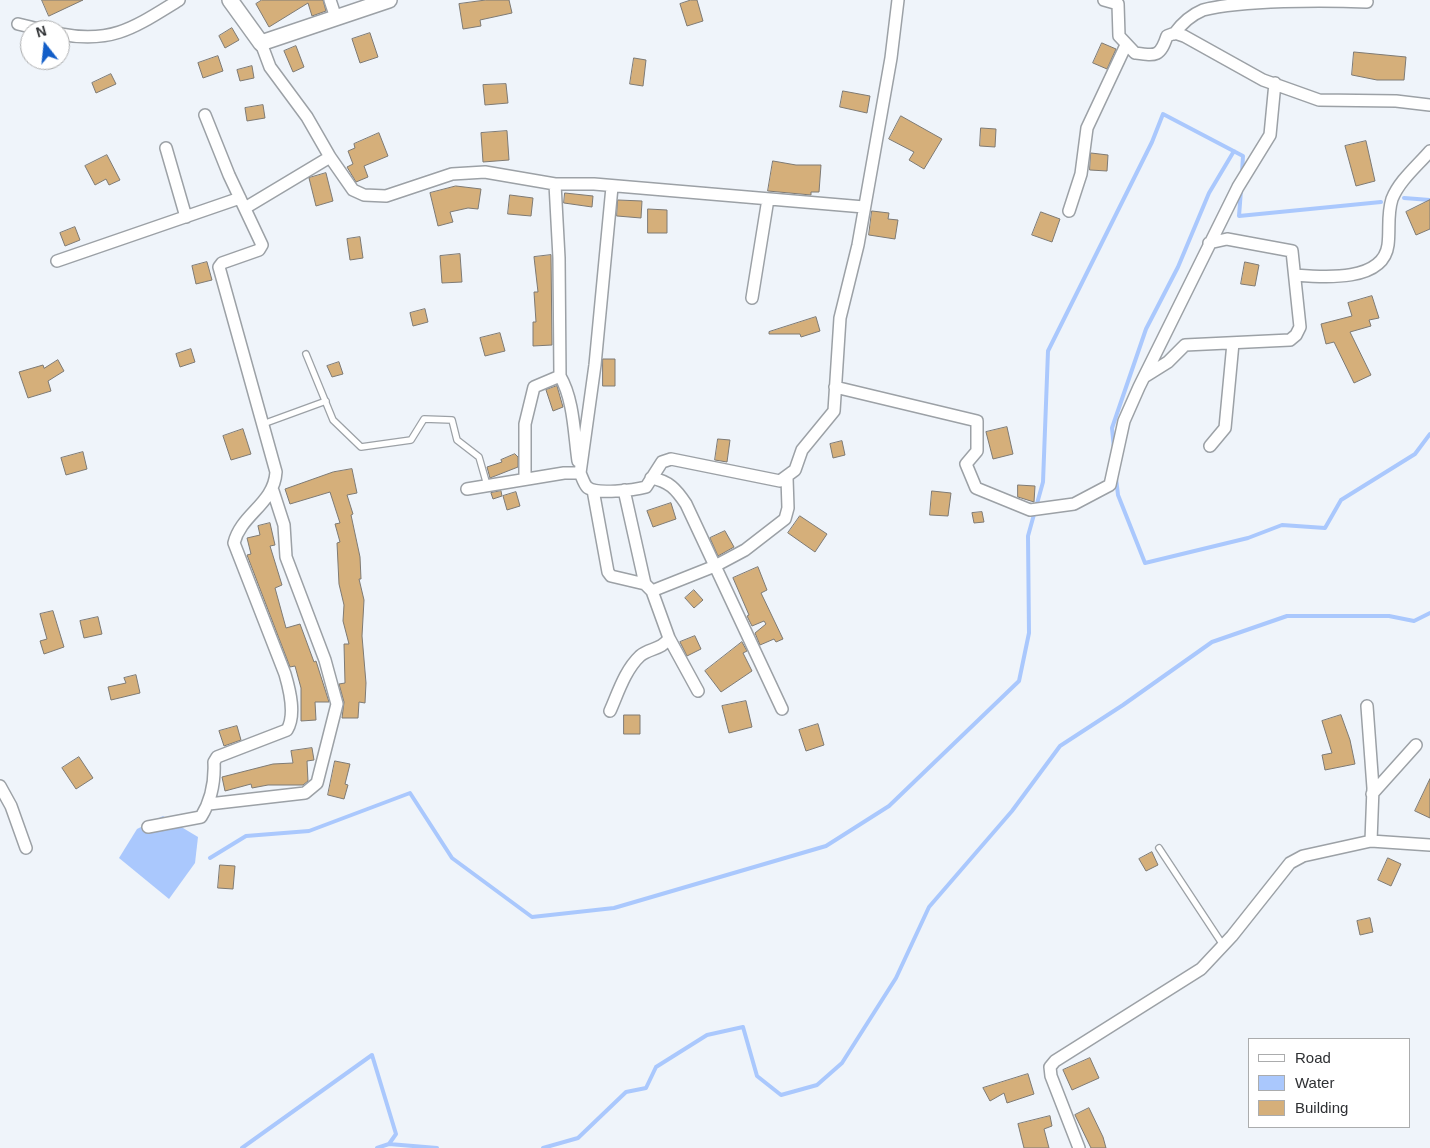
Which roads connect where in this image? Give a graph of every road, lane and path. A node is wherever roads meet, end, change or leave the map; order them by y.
1 (179, 0) edge
2 (230, 0) edge
3 (330, 0) edge
4 (389, 0) edge
5 (898, 0) edge
6 (1104, 0) edge
7 (1369, 1) edge
8 (1119, 2) edge
9 (336, 18) junction
10 (1174, 34) junction
11 (70, 36) edge
12 (261, 42) junction
13 (1126, 45) junction
14 (1275, 83) junction
15 (1430, 106) edge
16 (205, 115) dead end
17 (166, 148) dead end
18 (1430, 151) edge
19 (330, 157) junction
20 (555, 184) junction
21 (612, 187) junction
22 (768, 199) junction
23 (243, 203) junction
24 (864, 207) junction
25 (1069, 211) dead end
26 (186, 217) junction
27 (1209, 243) junction
28 (57, 261) dead end
29 (1295, 275) junction
30 (752, 298) dead end
31 (1233, 343) junction
32 (306, 354) dead end
33 (560, 376) junction
34 (1144, 376) junction
35 (835, 387) junction
36 (326, 401) junction
37 (263, 424) junction
38 (1210, 446) dead end
39 (580, 473) junction
40 (651, 478) junction
41 (786, 478) junction
42 (525, 479) junction
43 (487, 485) junction
44 (467, 489) dead end
45 (593, 490) junction
46 (624, 490) junction
47 (272, 491) junction
48 (715, 566) junction
49 (649, 588) junction
50 (669, 638) junction
51 (698, 691) dead end
52 (1367, 706) dead end
53 (782, 709) dead end
54 (610, 711) dead end
55 (1416, 745) dead end
56 (0, 786) edge
57 (1372, 794) junction
58 (209, 804) junction
59 (148, 827) dead end
60 (1371, 840) junction
61 (1430, 845) edge
62 (26, 848) dead end
63 (1159, 848) dead end
64 (1223, 945) junction
65 (1078, 1145) edge
66 (1065, 1148) edge

1 - 11 street
2 - 12 street
3 - 9 street
4 - 9 street
5 - 24 street
6 - 8 street
7 - 10 street
8 - 13 street
9 - 12 street
10 - 13 street
10 - 14 street
12 - 19 street
13 - 25 street
14 - 15 street
14 - 27 street
16 - 23 street
17 - 26 street
18 - 29 street
19 - 20 street
19 - 23 street
20 - 21 street
20 - 33 street
21 - 22 street
21 - 39 street
22 - 24 street
22 - 30 street
23 - 26 street
23 - 37 street
24 - 35 street
26 - 28 street
27 - 29 street
27 - 34 street
29 - 31 street
31 - 34 street
31 - 38 street
32 - 36 lane
33 - 39 street
33 - 42 street
34 - 35 street
35 - 41 street
36 - 37 lane
36 - 43 lane
37 - 47 street
39 - 42 street
39 - 45 street
40 - 41 street
40 - 46 street
40 - 48 street
41 - 48 street
42 - 43 street
43 - 44 street
45 - 46 street
45 - 49 street
46 - 49 street
47 - 58 street
47 - 58 street
48 - 49 street
48 - 53 street
49 - 50 street
50 - 51 street
50 - 54 street
52 - 57 street
55 - 57 street
56 - 62 street
57 - 60 street
58 - 59 street
60 - 61 street
60 - 64 street
63 - 64 lane
64 - 65 street
65 - 66 street

